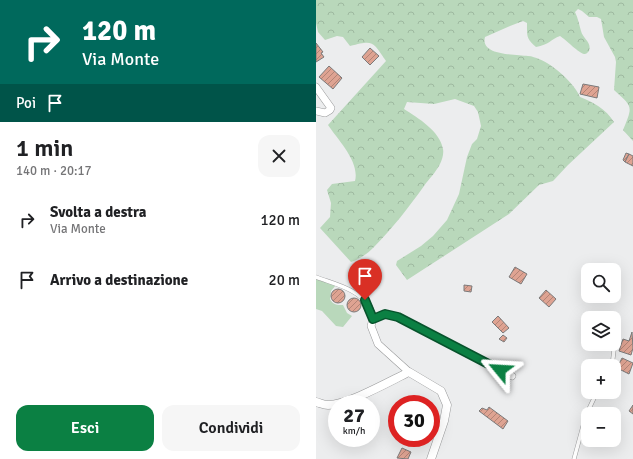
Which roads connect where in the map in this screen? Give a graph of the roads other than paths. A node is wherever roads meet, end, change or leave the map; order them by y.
1 (316, 88) edge
2 (316, 111) edge
3 (316, 276) edge
4 (369, 307) joint
5 (373, 319) junction
6 (409, 372) junction
7 (512, 376) dead end
8 (594, 399) edge
9 (316, 402) edge
10 (431, 459) edge
11 (574, 459) edge

1 - 2 street
3 - 4 lane
4 - 5 street
5 - 6 street
5 - 7 street
6 - 9 street
6 - 10 street
8 - 11 lane

